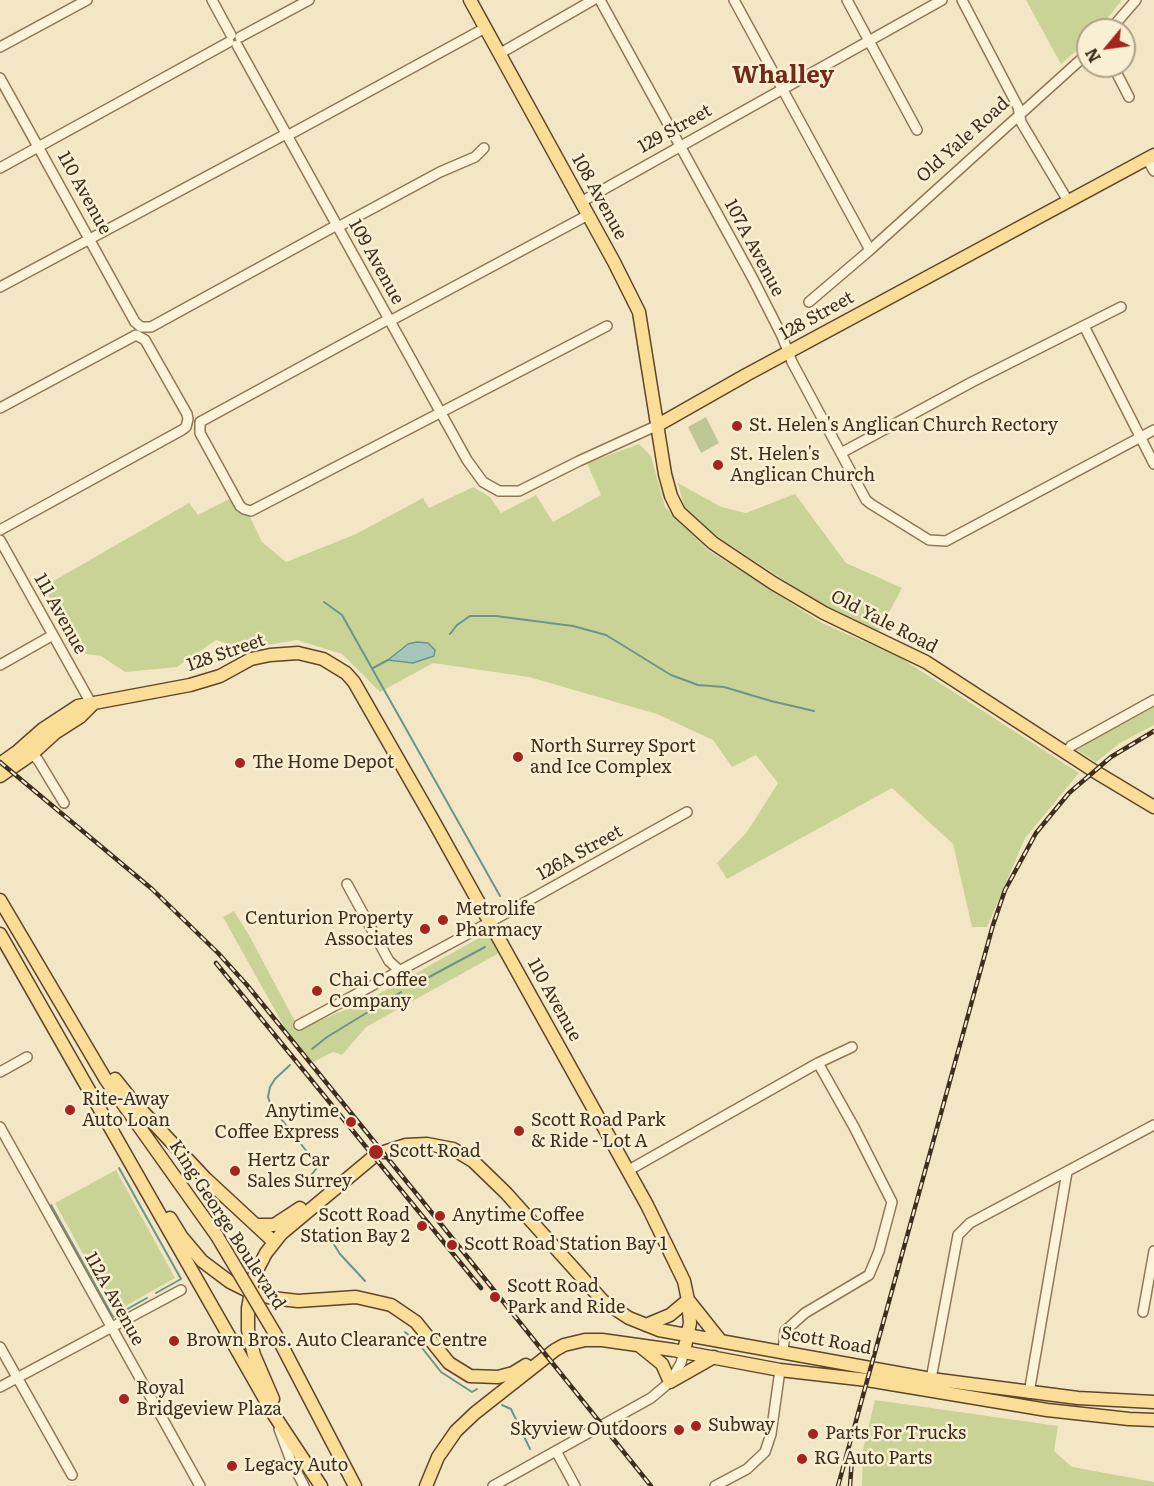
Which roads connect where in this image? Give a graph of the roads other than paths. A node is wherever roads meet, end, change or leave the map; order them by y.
1 (87, 0) edge
2 (212, 0) edge
3 (309, 0) edge
4 (470, 0) edge
5 (593, 0) edge
6 (600, 0) edge
7 (734, 0) edge
8 (847, 0) edge
9 (942, 0) edge
10 (962, 0) edge
11 (1136, 0) edge
12 (1120, 18) edge
13 (485, 28) junction
14 (234, 40) junction
15 (869, 40) junction
16 (0, 47) edge
17 (499, 54) junction
18 (1076, 64) edge
19 (0, 78) edge
20 (1119, 78) edge
21 (782, 89) junction
22 (1129, 96) dead end
23 (1019, 114) junction
24 (917, 130) dead end
25 (286, 135) junction
26 (680, 146) junction
27 (38, 147) junction
28 (484, 148) dead end
29 (1151, 157) edge
30 (0, 168) edge
31 (1154, 171) edge
32 (1068, 201) junction
33 (581, 202) junction
34 (588, 215) junction
35 (337, 226) junction
36 (89, 240) junction
37 (870, 250) junction
38 (0, 287) edge
39 (809, 303) dead end
40 (1121, 307) dead end
41 (389, 320) junction
42 (607, 326) dead end
43 (1084, 326) junction
44 (788, 352) junction
45 (0, 408) edge
46 (440, 413) junction
47 (658, 425) junction
48 (1154, 430) edge
49 (1139, 437) junction
50 (841, 453) junction
51 (1154, 464) edge
52 (492, 488) joint
53 (0, 530) edge
54 (0, 540) edge
55 (53, 635) junction
56 (0, 665) edge
57 (336, 665) joint
58 (1154, 700) edge
59 (92, 705) junction
60 (1066, 753) junction
61 (32, 754) junction
62 (0, 764) edge
63 (0, 776) edge
64 (64, 803) dead end
65 (1154, 807) edge
66 (687, 812) dead end
67 (347, 884) dead end
68 (0, 900) edge
69 (490, 922) junction
70 (0, 934) edge
71 (399, 970) junction
72 (299, 1025) dead end
73 (82, 1042) junction
74 (852, 1047) dead end
75 (27, 1057) dead end
76 (818, 1063) junction
77 (75, 1064) junction
78 (0, 1072) edge
79 (1154, 1125) edge
80 (0, 1127) edge
81 (384, 1152) dead end
82 (629, 1170) junction
83 (1067, 1172) junction
84 (256, 1225) junction
85 (274, 1242) junction
86 (1154, 1251) edge
87 (181, 1290) dead end
88 (250, 1292) junction
89 (688, 1300) junction
90 (1143, 1312) dead end
91 (646, 1325) junction
92 (111, 1326) junction
93 (687, 1335) junction
94 (720, 1340) junction
95 (638, 1345) junction
96 (0, 1347) edge
97 (555, 1350) junction
98 (684, 1352) junction
99 (783, 1352) junction
100 (714, 1357) junction
101 (780, 1370) junction
102 (17, 1378) junction
103 (931, 1379) junction
104 (670, 1382) junction
105 (0, 1388) edge
106 (1029, 1393) junction
107 (1154, 1402) edge
108 (274, 1415) junction
109 (1154, 1420) edge
110 (290, 1438) junction
111 (556, 1451) junction
112 (72, 1475) dead end
113 (200, 1486) edge
114 (304, 1486) edge
115 (321, 1486) edge
116 (355, 1486) edge
117 (426, 1486) edge
118 (492, 1486) edge
119 (575, 1486) edge
120 (715, 1486) edge

1 - 16 street
2 - 14 street, 109 Avenue
3 - 14 street
4 - 13 main road, 108 Avenue
5 - 17 street
6 - 26 street, 107A Avenue
7 - 21 street
8 - 15 street
9 - 15 street, 129 Street
10 - 23 street
11 - 12 street
13 - 17 main road, 108 Avenue
13 - 25 street
14 - 25 street, 109 Avenue
14 - 27 street
15 - 21 street, 129 Street
15 - 24 street
17 - 33 main road, 108 Avenue
18 - 23 street, Old Yale Road
19 - 27 street, 110 Avenue
20 - 22 street
21 - 26 street, 129 Street
21 - 37 street
23 - 32 street
23 - 37 street, Old Yale Road
25 - 35 street, 109 Avenue
25 - 36 street
26 - 33 street, 129 Street
26 - 44 street, 107A Avenue
27 - 30 street
27 - 36 street, 110 Avenue
28 - 35 street
29 - 31 street
29 - 32 main road, 128 Street
32 - 44 main road, 128 Street
33 - 34 main road, 108 Avenue
34 - 41 street
34 - 47 main road, 108 Avenue
35 - 36 street, 110 Avenue
35 - 41 street, 109 Avenue
36 - 38 street
37 - 39 street, Old Yale Road
40 - 43 street
41 - 46 street, 109 Avenue
41 - 46 street
42 - 46 street
43 - 49 street
43 - 50 street
44 - 47 main road, 128 Street
44 - 50 street, 107A Avenue
45 - 53 street
46 - 52 street, 109 Avenue
47 - 52 street, 128 Street
47 - 60 main road, Old Yale Road
48 - 49 street
49 - 50 street, 107A Avenue
49 - 51 street
54 - 55 street, 111 Avenue
55 - 56 street
55 - 59 street, 111 Avenue
57 - 59 main road, 128 Street
57 - 69 main road, 110 Avenue
58 - 60 street
59 - 61 main road, 128 Street
59 - 62 main road, 128 Street
60 - 65 main road, Old Yale Road
61 - 63 main road, 128 Street
61 - 64 street
66 - 69 street, 126A Street
67 - 71 street
68 - 73 main road, King George Boulevard
69 - 71 street, 126A Street
69 - 82 main road, 110 Avenue
70 - 77 main road
71 - 72 street, 126A Street
73 - 84 main road
73 - 116 main road, King George Boulevard, bridge
74 - 76 street
75 - 78 street
76 - 82 street
76 - 99 street
77 - 88 main road
77 - 108 main road
79 - 83 street
80 - 92 street, 112A Avenue
81 - 91 main road, Scott Road
82 - 89 main road, 110 Avenue
83 - 103 street
83 - 106 street
84 - 85 main road
84 - 85 main road
85 - 88 main road
86 - 90 street
87 - 92 street
88 - 97 main road
88 - 110 main road
89 - 91 main road
89 - 93 main road, 110 Avenue
89 - 94 main road
91 - 93 main road, Scott Road
92 - 102 street
92 - 113 street, 112A Avenue
93 - 94 main road, Scott Road
93 - 98 main road, 110 Avenue
94 - 99 main road, Scott Road
95 - 97 main road, Scott Road
95 - 98 main road, Scott Road
95 - 104 main road
96 - 102 street
97 - 117 main road, Scott Road
98 - 100 main road, Scott Road
98 - 104 street
99 - 103 main road, Scott Road
100 - 101 main road, Scott Road
100 - 104 main road
101 - 109 main road, Scott Road
101 - 120 street
102 - 105 street
102 - 112 street
103 - 106 main road, Scott Road
104 - 111 street
106 - 107 main road, Scott Road
108 - 110 main road
108 - 114 street
110 - 115 main road
111 - 118 street
111 - 119 street

